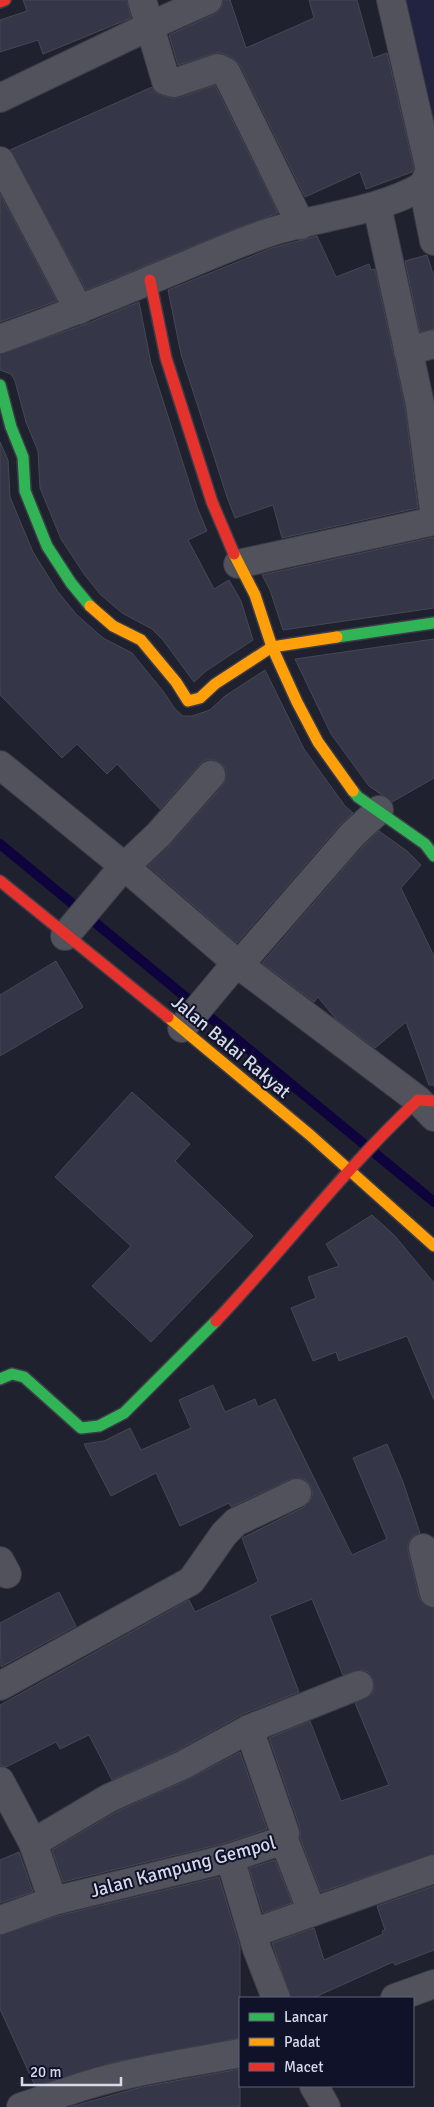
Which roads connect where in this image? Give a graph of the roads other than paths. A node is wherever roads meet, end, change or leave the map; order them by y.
1 (5, 0) edge
2 (142, 0) edge
3 (208, 0) edge
4 (390, 0) edge
5 (0, 2) edge
6 (150, 26) junction
7 (0, 98) edge
8 (0, 161) edge
9 (428, 188) edge
10 (376, 206) junction
11 (300, 225) junction
12 (434, 241) edge
13 (150, 280) junction
14 (79, 310) junction
15 (0, 339) edge
16 (434, 344) edge
17 (408, 351) junction
18 (0, 385) edge
19 (434, 510) edge
20 (434, 521) edge
21 (238, 564) junction
22 (434, 622) edge
23 (272, 647) junction
24 (0, 765) edge
25 (211, 775) dead end
26 (379, 810) junction
27 (434, 856) edge
28 (122, 870) junction
29 (0, 880) edge
30 (73, 927) junction
31 (234, 969) junction
32 (190, 1019) junction
33 (422, 1108) edge
34 (349, 1169) junction
35 (434, 1246) edge
36 (0, 1380) edge
37 (297, 1493) dead end
38 (423, 1548) dead end
39 (434, 1593) edge
40 (359, 1685) dead end
41 (0, 1686) edge
42 (249, 1729) junction
43 (0, 1781) edge
44 (284, 1840) junction
45 (34, 1843) junction
46 (230, 1858) junction
47 (434, 1869) edge
48 (53, 1901) junction
49 (312, 1912) junction
50 (0, 1920) edge
51 (253, 1933) junction
52 (434, 1984) edge
53 (276, 1997) edge
54 (398, 1997) edge
55 (239, 2053) edge
56 (315, 2087) edge
57 (21, 2107) edge
58 (326, 2107) edge

1 - 5 street
2 - 6 street
3 - 6 street
4 - 9 street
6 - 7 street
6 - 11 street
8 - 14 street
9 - 10 street
9 - 12 street
10 - 11 street
10 - 17 street
11 - 13 street
13 - 14 street
13 - 21 street
14 - 15 street
16 - 17 street
17 - 19 street
18 - 23 street
20 - 21 street
21 - 23 street
22 - 23 street
23 - 26 street
24 - 28 street
25 - 28 street
26 - 27 street
26 - 31 street
28 - 30 street
28 - 31 street
29 - 30 street, Jalan Balai Rakyat
30 - 32 street, Jalan Balai Rakyat
31 - 32 street
31 - 33 street
32 - 34 street, Jalan Balai Rakyat
33 - 34 street
34 - 35 street, Jalan Balai Rakyat
34 - 36 street
37 - 41 street
38 - 39 street
40 - 42 street
42 - 44 street, Jalan Kampung Gempol
42 - 45 street
43 - 45 street
44 - 46 street, Jalan Kampung Gempol
44 - 49 street
45 - 48 street
46 - 48 street, Jalan Kampung Gempol
46 - 51 street
47 - 49 street
48 - 50 street, Jalan Kampung Gempol
49 - 51 street
51 - 53 street
52 - 54 street
55 - 57 street
56 - 58 street

